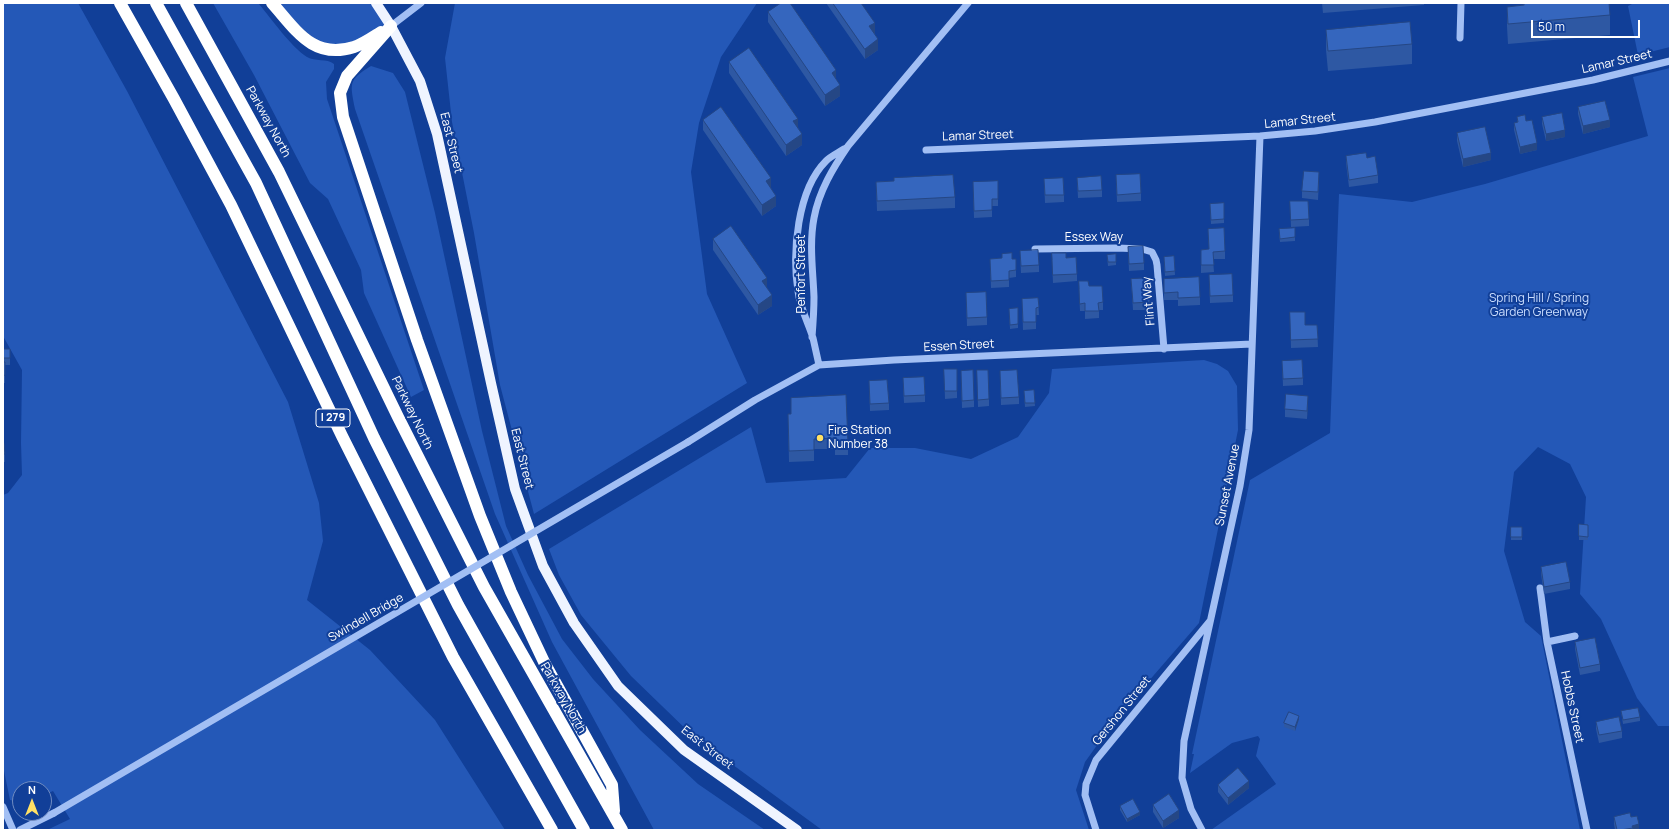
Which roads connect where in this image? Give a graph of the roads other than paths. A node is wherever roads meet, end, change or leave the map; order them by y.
1 (120, 3) edge
2 (156, 3) edge
3 (186, 3) edge
4 (272, 3) edge
5 (376, 3) edge
6 (421, 3) edge
7 (968, 3) edge
8 (1461, 3) edge
9 (391, 26) junction
10 (1460, 38) dead end
11 (1670, 61) edge
12 (1260, 136) junction
13 (848, 146) junction
14 (926, 150) dead end
15 (1035, 249) edge
16 (1152, 252) joint
17 (812, 337) junction
18 (1252, 344) junction
19 (1164, 349) junction
20 (819, 365) junction
21 (688, 442) joint
22 (1540, 588) dead end
23 (1211, 620) junction
24 (1575, 636) dead end
25 (1547, 642) junction
26 (3, 807) edge
27 (614, 815) junction
28 (13, 830) edge
29 (20, 830) edge
30 (552, 830) edge
31 (584, 830) edge
32 (622, 830) edge
33 (797, 830) edge
34 (1096, 830) edge
35 (1202, 830) edge
36 (1587, 830) edge

1 - 30 highway, I 279
2 - 31 highway
3 - 27 highway, Parkway North
4 - 9 highway
5 - 9 main road, East Street
6 - 9 street
7 - 13 street, Penfort Street
8 - 10 street
9 - 27 highway
9 - 33 main road, East Street
11 - 12 street, Lamar Street
12 - 14 street, Lamar Street
12 - 18 street, Sunset Avenue
13 - 17 street, Penfort Street
13 - 17 street, Penfort Street
15 - 16 street, Essex Way
16 - 19 street, Flint Way
17 - 20 street, Penfort Street
18 - 19 street, Essen Street
18 - 23 street, Sunset Avenue
19 - 20 street, Essen Street
20 - 21 street, Essen Street
21 - 29 street, Swindell Bridge, bridge
22 - 25 street, Hobbs Street
23 - 34 street, Gershon Street
23 - 35 street, Sunset Avenue
24 - 25 street
25 - 36 street, Hobbs Street
26 - 28 street
27 - 32 highway, Parkway North

